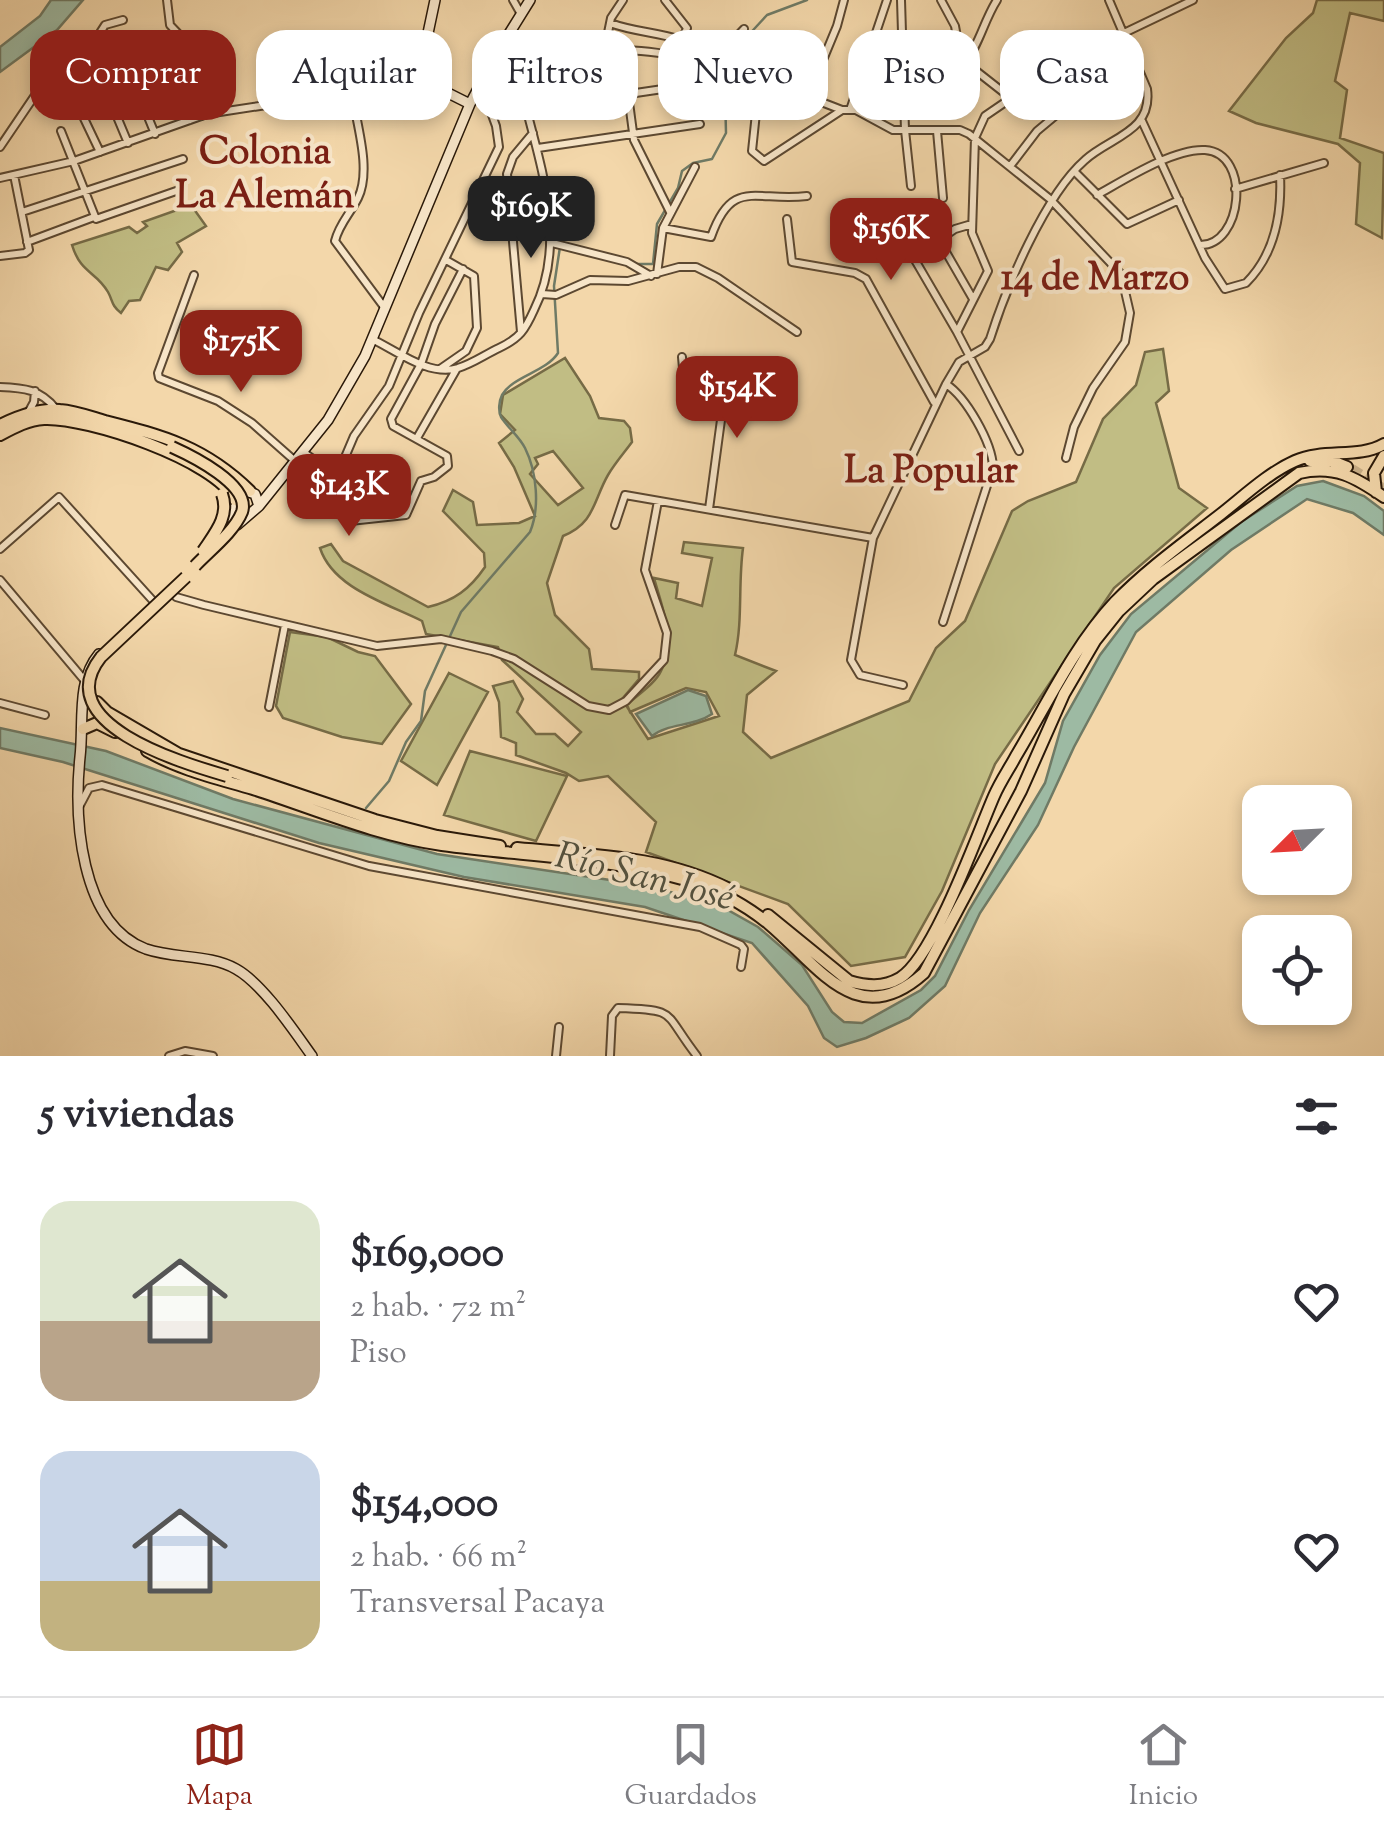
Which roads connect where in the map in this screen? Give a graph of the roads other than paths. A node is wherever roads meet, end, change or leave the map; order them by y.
1 (167, 0) edge
2 (435, 0) edge
3 (513, 0) edge
4 (530, 0) edge
5 (623, 0) edge
6 (666, 0) edge
7 (844, 0) edge
8 (886, 0) edge
9 (901, 0) edge
10 (941, 0) edge
11 (1109, 0) edge
12 (1193, 0) edge
13 (994, 2) edge
14 (522, 15) junction
15 (123, 20) dead end
16 (610, 22) junction
17 (174, 30) edge
18 (428, 30) edge
19 (512, 30) edge
20 (608, 30) edge
21 (687, 30) edge
22 (956, 30) edge
23 (980, 30) edge
24 (1123, 30) edge
25 (1130, 30) edge
26 (658, 32) edge
27 (828, 48) edge
28 (980, 73) edge
29 (1144, 83) edge
30 (1000, 89) edge
31 (452, 95) edge
32 (472, 100) edge
33 (828, 103) edge
34 (470, 104) junction
35 (1000, 106) edge
36 (846, 110) junction
37 (1144, 115) edge
38 (85, 120) edge
39 (118, 120) edge
40 (150, 120) edge
41 (355, 120) edge
42 (494, 120) edge
43 (530, 120) edge
44 (631, 120) edge
45 (756, 120) edge
46 (1050, 120) edge
47 (192, 121) edge
48 (1142, 122) joint
49 (700, 124) dead end
50 (905, 130) junction
51 (61, 131) dead end
52 (937, 131) junction
53 (533, 132) junction
54 (632, 133) junction
55 (155, 134) junction
56 (975, 138) junction
57 (128, 143) junction
58 (0, 147) edge
59 (538, 148) junction
60 (100, 152) junction
61 (183, 159) dead end
62 (74, 161) junction
63 (1162, 161) junction
64 (1324, 163) dead end
65 (1011, 165) junction
66 (696, 167) dead end
67 (1074, 171) junction
68 (14, 175) junction
69 (1280, 175) junction
70 (0, 178) edge
71 (910, 186) dead end
72 (1236, 188) junction
73 (178, 190) dead end
74 (84, 192) junction
75 (1097, 195) junction
76 (807, 196) dead end
77 (943, 198) dead end
78 (1050, 199) junction
79 (1179, 200) junction
80 (22, 212) junction
81 (670, 212) junction
82 (94, 217) junction
83 (787, 219) dead end
84 (972, 224) junction
85 (664, 228) junction
86 (901, 236) dead end
87 (939, 240) junction
88 (27, 242) junction
89 (552, 242) junction
90 (1199, 245) junction
91 (0, 256) edge
92 (913, 256) junction
93 (446, 260) junction
94 (463, 269) junction
95 (194, 275) dead end
96 (654, 275) junction
97 (544, 294) junction
98 (973, 300) junction
99 (384, 308) junction
100 (796, 332) dead end
101 (957, 332) junction
102 (522, 336) junction
103 (372, 339) junction
104 (404, 354) junction
105 (968, 354) junction
106 (682, 357) dead end
107 (421, 364) junction
108 (728, 368) dead end
109 (456, 369) junction
110 (440, 370) junction
111 (946, 384) junction
112 (0, 387) edge
113 (726, 388) junction
114 (35, 391) junction
115 (934, 404) junction
116 (56, 410) junction
117 (28, 413) junction
118 (0, 425) edge
119 (132, 428) junction
120 (0, 434) edge
121 (417, 438) junction
122 (1384, 444) edge
123 (174, 451) junction
124 (1019, 451) dead end
125 (302, 452) junction
126 (1384, 456) edge
127 (1066, 458) dead end
128 (295, 462) junction
129 (1352, 470) tunnel mouth
130 (1278, 471) junction
131 (337, 476) junction
132 (251, 491) junction
133 (270, 491) junction
134 (1380, 494) edge
135 (658, 501) junction
136 (235, 503) junction
137 (258, 506) junction
138 (710, 509) junction
139 (249, 514) junction
140 (615, 525) dead end
141 (873, 538) junction
142 (0, 549) edge
143 (186, 577) junction
144 (0, 580) edge
145 (172, 592) junction
146 (155, 603) junction
147 (943, 622) dead end
148 (285, 624) junction
149 (903, 685) dead end
150 (87, 687) junction
151 (0, 704) edge
152 (269, 706) dead end
153 (45, 715) dead end
154 (83, 732) junction
155 (1000, 782) junction
156 (251, 784) junction
157 (1021, 792) junction
158 (994, 795) junction
159 (1014, 804) junction
160 (77, 805) junction
161 (741, 967) dead end
162 (559, 1026) dead end
163 (169, 1056) edge
164 (213, 1056) edge
165 (312, 1056) edge
166 (556, 1056) edge
167 (610, 1056) edge
168 (697, 1056) edge

1 - 17 street
2 - 18 main road
3 - 14 street
4 - 14 main road
5 - 16 street
6 - 21 street
7 - 27 street
8 - 36 street
9 - 50 street
10 - 22 street
11 - 24 street
12 - 25 street
13 - 23 street
14 - 19 main road
15 - 58 street
16 - 20 street
16 - 26 street
28 - 30 street
29 - 37 street
31 - 34 main road
32 - 34 main road
33 - 36 street
34 - 99 main road
35 - 56 street
36 - 45 street
36 - 50 street
38 - 60 street
39 - 57 street
40 - 55 street
41 - 99 street
42 - 93 street
43 - 53 street
44 - 54 street
46 - 65 street
47 - 55 street
48 - 63 street
48 - 67 street
49 - 54 street
50 - 52 street
50 - 71 street
51 - 62 street
52 - 56 street
52 - 77 street
53 - 59 street
53 - 102 street
54 - 59 street
54 - 81 street
55 - 57 street
56 - 65 street
56 - 84 street
57 - 60 street
59 - 89 street
60 - 62 street
61 - 74 street
62 - 68 street
62 - 74 street
63 - 72 street
63 - 75 street
63 - 79 street
64 - 69 street
65 - 78 street
66 - 81 street
67 - 75 street
67 - 78 street
68 - 70 street
68 - 80 street
69 - 72 street
69 - 90 street
72 - 90 street
73 - 82 street
74 - 80 street
74 - 82 street
75 - 79 street
76 - 85 street
78 - 105 street
78 - 127 street
79 - 90 street
80 - 88 street
81 - 85 street
82 - 88 street
83 - 115 street
84 - 87 street
84 - 98 street
85 - 96 street
86 - 92 street
87 - 92 street
87 - 98 street
88 - 91 street
89 - 96 street
89 - 97 street
92 - 101 street
93 - 94 street
93 - 104 street
94 - 107 street
94 - 110 street
95 - 128 street
96 - 97 street
96 - 100 street
97 - 102 street
98 - 101 street
99 - 103 main road
101 - 105 street
102 - 109 street
103 - 104 street
103 - 125 main road
104 - 107 street
104 - 131 street
105 - 111 street
105 - 124 street
106 - 113 street
107 - 110 street
107 - 121 street
108 - 113 street
109 - 110 street
109 - 121 street
111 - 115 street
111 - 147 street
112 - 114 street
113 - 138 street
114 - 116 street
114 - 117 street
115 - 141 street
116 - 117 main road
116 - 119 main road
117 - 118 main road
119 - 123 main road
119 - 132 main road
120 - 123 main road
121 - 131 street
122 - 130 main road
123 - 136 main road
123 - 143 main road, bridge
123 - 143 main road, bridge
125 - 128 main road
125 - 131 street
126 - 134 main road
128 - 133 main road
129 - 130 main road
130 - 155 main road
132 - 133 main road
132 - 136 main road
132 - 137 main road
133 - 137 main road
134 - 157 main road
135 - 138 street
135 - 140 street
135 - 148 street
136 - 139 main road
136 - 145 main road
137 - 139 main road
138 - 141 street
139 - 145 main road
141 - 149 street
142 - 146 street
143 - 156 main road, bridge
144 - 150 street
145 - 146 main road
145 - 148 street
145 - 150 main road
146 - 150 main road
148 - 152 street
150 - 154 main road
150 - 156 main road
151 - 153 street
154 - 156 main road
154 - 160 main road
155 - 157 main road
155 - 158 main road
156 - 158 main road
156 - 159 main road
157 - 159 main road
158 - 159 main road
160 - 161 street
160 - 165 main road
162 - 166 street
163 - 164 street
167 - 168 street

